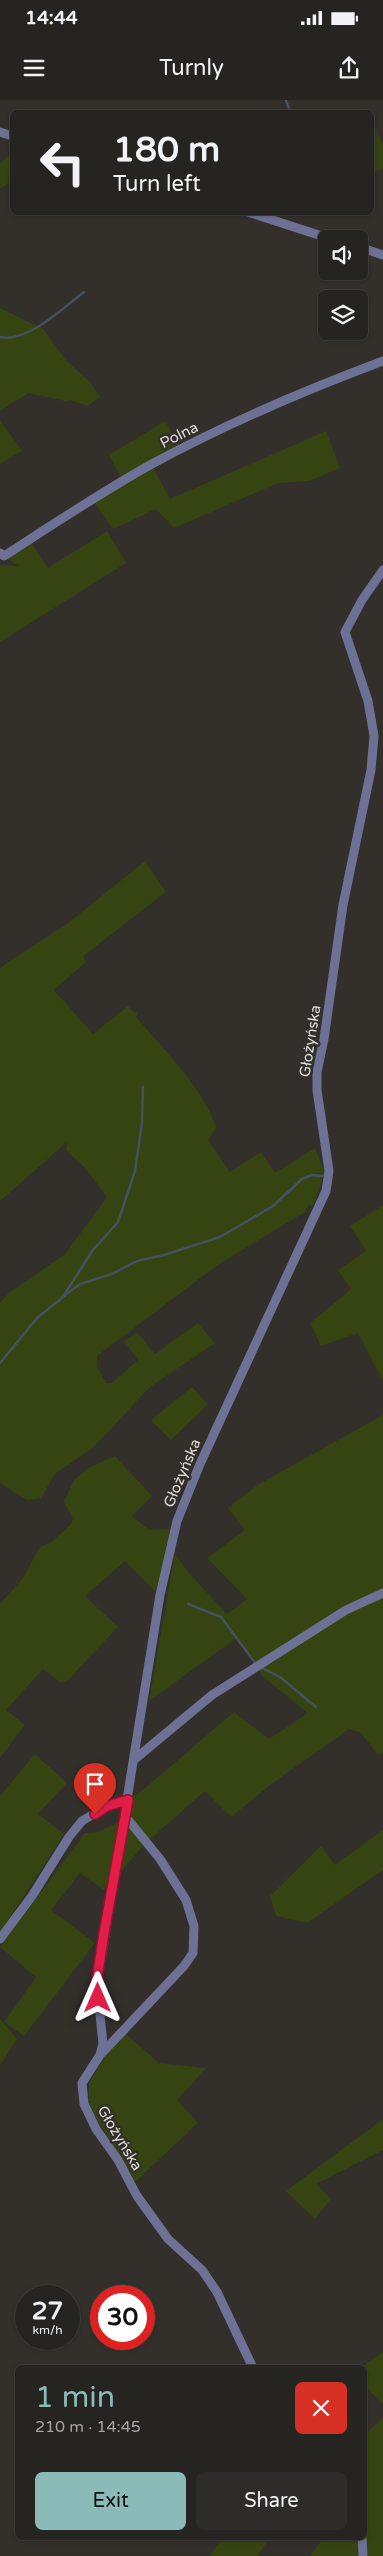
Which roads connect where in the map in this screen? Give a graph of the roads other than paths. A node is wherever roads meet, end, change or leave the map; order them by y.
1 (257, 215) edge
2 (318, 234) edge
3 (368, 250) edge
4 (383, 255) edge
5 (383, 362) edge
6 (0, 553) edge
7 (383, 570) edge
8 (383, 1593) edge
9 (135, 1758) junction
10 (128, 1800) junction
11 (125, 1816) junction
12 (0, 1940) edge
13 (100, 2055) junction
14 (252, 2365) edge
15 (362, 2540) edge
16 (363, 2556) edge

1 - 2 street
3 - 4 street
5 - 6 street, Polna
7 - 9 street, Głożyńska
8 - 9 street
9 - 10 street, Głożyńska
10 - 11 street, Głożyńska
10 - 12 street
11 - 13 street, Głożyńska
11 - 13 street
13 - 14 street, Głożyńska
15 - 16 street

